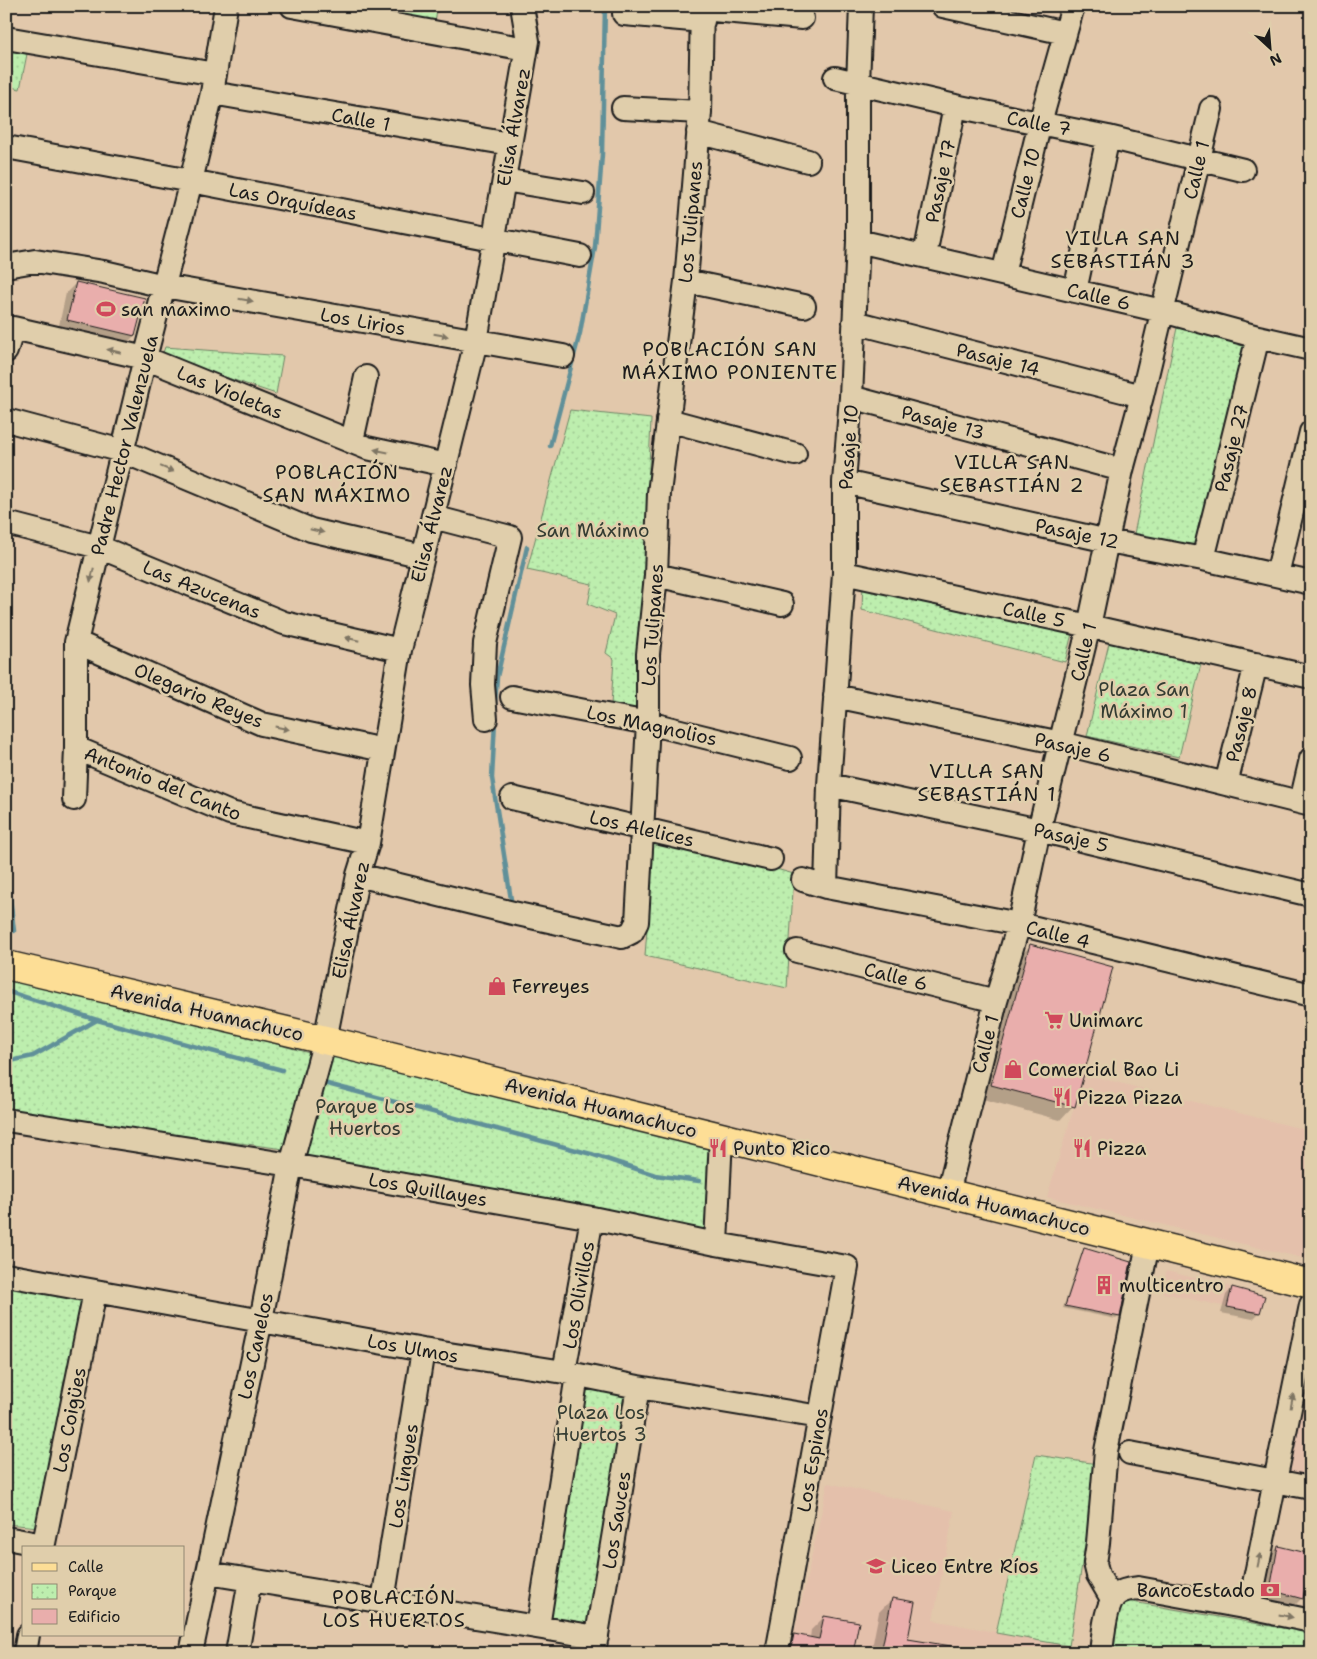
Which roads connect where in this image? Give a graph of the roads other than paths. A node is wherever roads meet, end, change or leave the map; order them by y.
1 (226, 6) edge
2 (292, 6) edge
3 (522, 6) edge
4 (861, 6) edge
5 (943, 6) edge
6 (1073, 6) edge
7 (702, 12) edge
8 (624, 14) dead end
9 (802, 18) dead end
10 (1065, 32) junction
11 (6, 38) edge
12 (526, 49) junction
13 (835, 78) dead end
14 (213, 84) junction
15 (858, 84) junction
16 (955, 106) junction
17 (623, 108) dead end
18 (1211, 109) dead end
19 (699, 122) junction
20 (1040, 122) junction
21 (1108, 137) junction
22 (510, 144) junction
23 (6, 147) edge
24 (1199, 159) junction
25 (808, 161) dead end
26 (1243, 170) dead end
27 (504, 180) junction
28 (191, 181) junction
29 (583, 193) dead end
30 (494, 240) junction
31 (858, 241) junction
32 (6, 254) edge
33 (925, 255) junction
34 (580, 256) dead end
35 (35, 261) junction
36 (6, 266) edge
37 (1003, 274) junction
38 (686, 280) junction
39 (164, 286) junction
40 (1075, 291) junction
41 (804, 306) dead end
42 (1162, 311) junction
43 (854, 322) junction
44 (1258, 337) junction
45 (476, 341) junction
46 (1311, 349) edge
47 (6, 351) edge
48 (563, 356) dead end
49 (145, 358) junction
50 (366, 377) dead end
51 (1142, 396) junction
52 (851, 397) junction
53 (6, 420) edge
54 (668, 420) junction
55 (1311, 432) edge
56 (352, 441) junction
57 (122, 451) junction
58 (795, 454) dead end
59 (446, 465) junction
60 (1122, 470) junction
61 (844, 482) junction
62 (433, 517) junction
63 (6, 523) edge
64 (1108, 541) junction
65 (99, 546) junction
66 (423, 556) junction
67 (1203, 559) junction
68 (844, 573) junction
69 (656, 575) junction
70 (1277, 575) junction
71 (1311, 583) edge
72 (782, 604) dead end
73 (1089, 626) junction
74 (76, 642) junction
75 (400, 650) junction
76 (1256, 664) junction
77 (1311, 677) edge
78 (512, 696) dead end
79 (834, 696) junction
80 (486, 719) dead end
81 (648, 722) junction
82 (1061, 743) junction
83 (76, 748) junction
84 (384, 750) junction
85 (790, 758) dead end
86 (1311, 760) edge
87 (1226, 784) junction
88 (829, 785) junction
89 (512, 798) dead end
90 (74, 799) dead end
91 (1306, 803) edge
92 (641, 828) junction
93 (1040, 830) junction
94 (368, 843) junction
95 (771, 859) dead end
96 (358, 875) junction
97 (803, 880) dead end
98 (826, 887) junction
99 (1311, 895) edge
100 (1019, 924) junction
101 (797, 951) dead end
102 (6, 965) edge
103 (1311, 995) edge
104 (996, 1001) junction
105 (325, 1040) junction
106 (6, 1120) edge
107 (721, 1137) junction
108 (291, 1165) junction
109 (948, 1193) junction
110 (592, 1218) junction
111 (716, 1244) junction
112 (1148, 1244) junction
113 (848, 1266) joint
114 (6, 1276) edge
115 (1311, 1284) edge
116 (95, 1292) junction
117 (1311, 1305) edge
118 (261, 1320) junction
119 (422, 1350) junction
120 (571, 1374) junction
121 (638, 1387) junction
122 (820, 1417) junction
123 (1130, 1453) dead end
124 (1276, 1481) junction
125 (1311, 1488) edge
126 (6, 1538) edge
127 (43, 1546) edge
128 (208, 1572) junction
129 (250, 1580) junction
130 (1115, 1596) junction
131 (383, 1601) junction
132 (1249, 1608) junction
133 (1311, 1621) edge
134 (538, 1627) junction
135 (28, 1636) edge
136 (595, 1645) edge
137 (24, 1653) edge
138 (191, 1653) edge
139 (237, 1653) edge
140 (777, 1653) edge
141 (1101, 1653) edge

1 - 14 street, Padre Hector Valenzuela
2 - 12 street
3 - 12 street, Elisa Álvarez
4 - 15 street, Pasaje 10
5 - 10 street
6 - 10 street, Calle 10
7 - 8 street
7 - 9 street
7 - 19 street, Los Tulipanes
10 - 20 street, Calle 10
11 - 14 street, Calle 1
12 - 22 street, Elisa Álvarez
13 - 15 street, Calle 7
14 - 22 street, Calle 1
14 - 28 street, Padre Hector Valenzuela
15 - 16 street, Calle 7
15 - 31 street, Pasaje 10
16 - 20 street, Calle 7
16 - 33 street, Pasaje 17
17 - 19 street
18 - 24 street, Calle 1
19 - 25 street
19 - 38 street, Los Tulipanes
20 - 21 street, Calle 7
20 - 37 street, Calle 10
21 - 24 street, Calle 7
21 - 40 street
22 - 27 street, Elisa Álvarez
23 - 28 street, Las Orquídeas
24 - 26 street, Calle 7
24 - 42 street, Calle 1
27 - 29 street
27 - 30 street, Elisa Álvarez
28 - 30 street, Las Orquídeas
28 - 39 street, Padre Hector Valenzuela
30 - 34 street, Las Orquídeas
30 - 45 street, Elisa Álvarez
31 - 33 street, Calle 6
31 - 43 street, Pasaje 10
32 - 35 street
33 - 37 street, Calle 6
35 - 36 street
35 - 39 street, Los Lirios
37 - 40 street, Calle 6
38 - 41 street
38 - 54 street, Los Tulipanes
39 -> 45 street, Los Lirios
39 - 49 street, Padre Hector Valenzuela
40 - 42 street, Calle 6
42 - 44 street, Calle 6
42 - 51 street, Calle 1
43 - 51 street, Pasaje 14
43 - 52 street, Pasaje 10
44 - 46 street, Calle 6
44 - 67 street, Pasaje 27
45 - 48 street, Los Lirios
45 - 59 street, Elisa Álvarez
49 -> 47 street, Las Violetas
49 - 56 street, Las Violetas
49 - 57 street, Padre Hector Valenzuela
50 - 56 street
51 - 60 street, Calle 1
52 - 60 street, Pasaje 13
52 - 61 street, Pasaje 10
53 - 57 street
54 - 58 street
54 - 69 street, Los Tulipanes
55 - 70 street
59 -> 56 street, Las Violetas
57 - 65 street, Padre Hector Valenzuela
57 -> 66 street
59 - 62 street, Elisa Álvarez
60 - 64 street, Calle 1
61 - 64 street, Pasaje 12
61 - 68 street, Pasaje 10
62 - 66 street, Elisa Álvarez
62 - 80 street
63 - 65 street, Las Azucenas
64 - 67 street, Pasaje 12
64 - 73 street, Calle 1
65 -> 74 street, Padre Hector Valenzuela
75 -> 65 street, Las Azucenas
66 - 75 street, Elisa Álvarez
67 - 70 street, Pasaje 12
68 - 73 street, Calle 5
68 - 79 street, Pasaje 10
69 - 72 street
69 - 81 street, Los Tulipanes
70 - 71 street, Pasaje 12
73 - 76 street, Calle 5
73 - 82 street, Calle 1
74 - 83 street, Padre Hector Valenzuela
74 -> 84 street, Olegario Reyes
75 - 84 street, Elisa Álvarez
76 - 77 street, Calle 5
76 - 87 street, Pasaje 8
78 - 81 street, Los Magnolios
79 - 82 street, Pasaje 6
79 - 88 street, Pasaje 10
81 - 85 street, Los Magnolios
81 - 92 street, Los Tulipanes
82 - 87 street, Pasaje 6
82 - 93 street, Calle 1
83 - 90 street, Padre Hector Valenzuela
83 - 94 street, Antonio del Canto
84 - 94 street, Elisa Álvarez
86 - 91 street
87 - 91 street, Pasaje 6
88 - 93 street, Pasaje 5
88 - 98 street, Pasaje 10
89 - 92 street, Los Alelices
92 - 95 street, Los Alelices
92 - 96 street, Los Tulipanes
93 - 99 street, Pasaje 5
93 - 100 street, Calle 1
94 - 96 street, Elisa Álvarez
96 - 105 street, Elisa Álvarez
97 - 98 street, Calle 4
98 - 100 street, Calle 4
100 - 103 street, Calle 4
100 - 104 street, Calle 1
101 - 104 street, Calle 6
102 - 105 main road, Avenida Huamachuco
104 - 109 street, Calle 1
105 - 107 main road, Avenida Huamachuco
105 - 108 street, Los Canelos
106 - 108 street, Los Quillayes
107 - 109 main road, Avenida Huamachuco
107 - 111 street
108 - 110 street, Los Quillayes
108 - 118 street, Los Canelos
109 - 112 main road, Avenida Huamachuco
110 - 111 street, Los Quillayes
110 - 120 street, Los Olivillos
111 - 113 street, Los Quillayes
112 - 115 main road, Avenida Huamachuco
112 - 130 street
113 - 122 street, Los Espinos
114 - 116 street, Los Ulmos
116 - 118 street, Los Ulmos
116 - 127 street, Los Coigües
124 -> 117 street
118 - 119 street, Los Ulmos
118 - 128 street, Los Canelos
119 - 120 street, Los Ulmos
119 - 131 street, Los Lingues
120 - 121 street, Los Ulmos
120 - 134 street
121 - 122 street, Los Ulmos
121 - 136 street, Los Sauces
122 - 140 street, Los Espinos
123 - 124 street
124 - 125 street
132 -> 124 street
126 - 127 street
128 - 129 street
128 - 138 street, Los Canelos
129 - 131 street
129 - 139 street
130 - 132 street
130 - 141 street
131 - 134 street
132 -> 133 street
134 - 136 street
135 - 137 street

